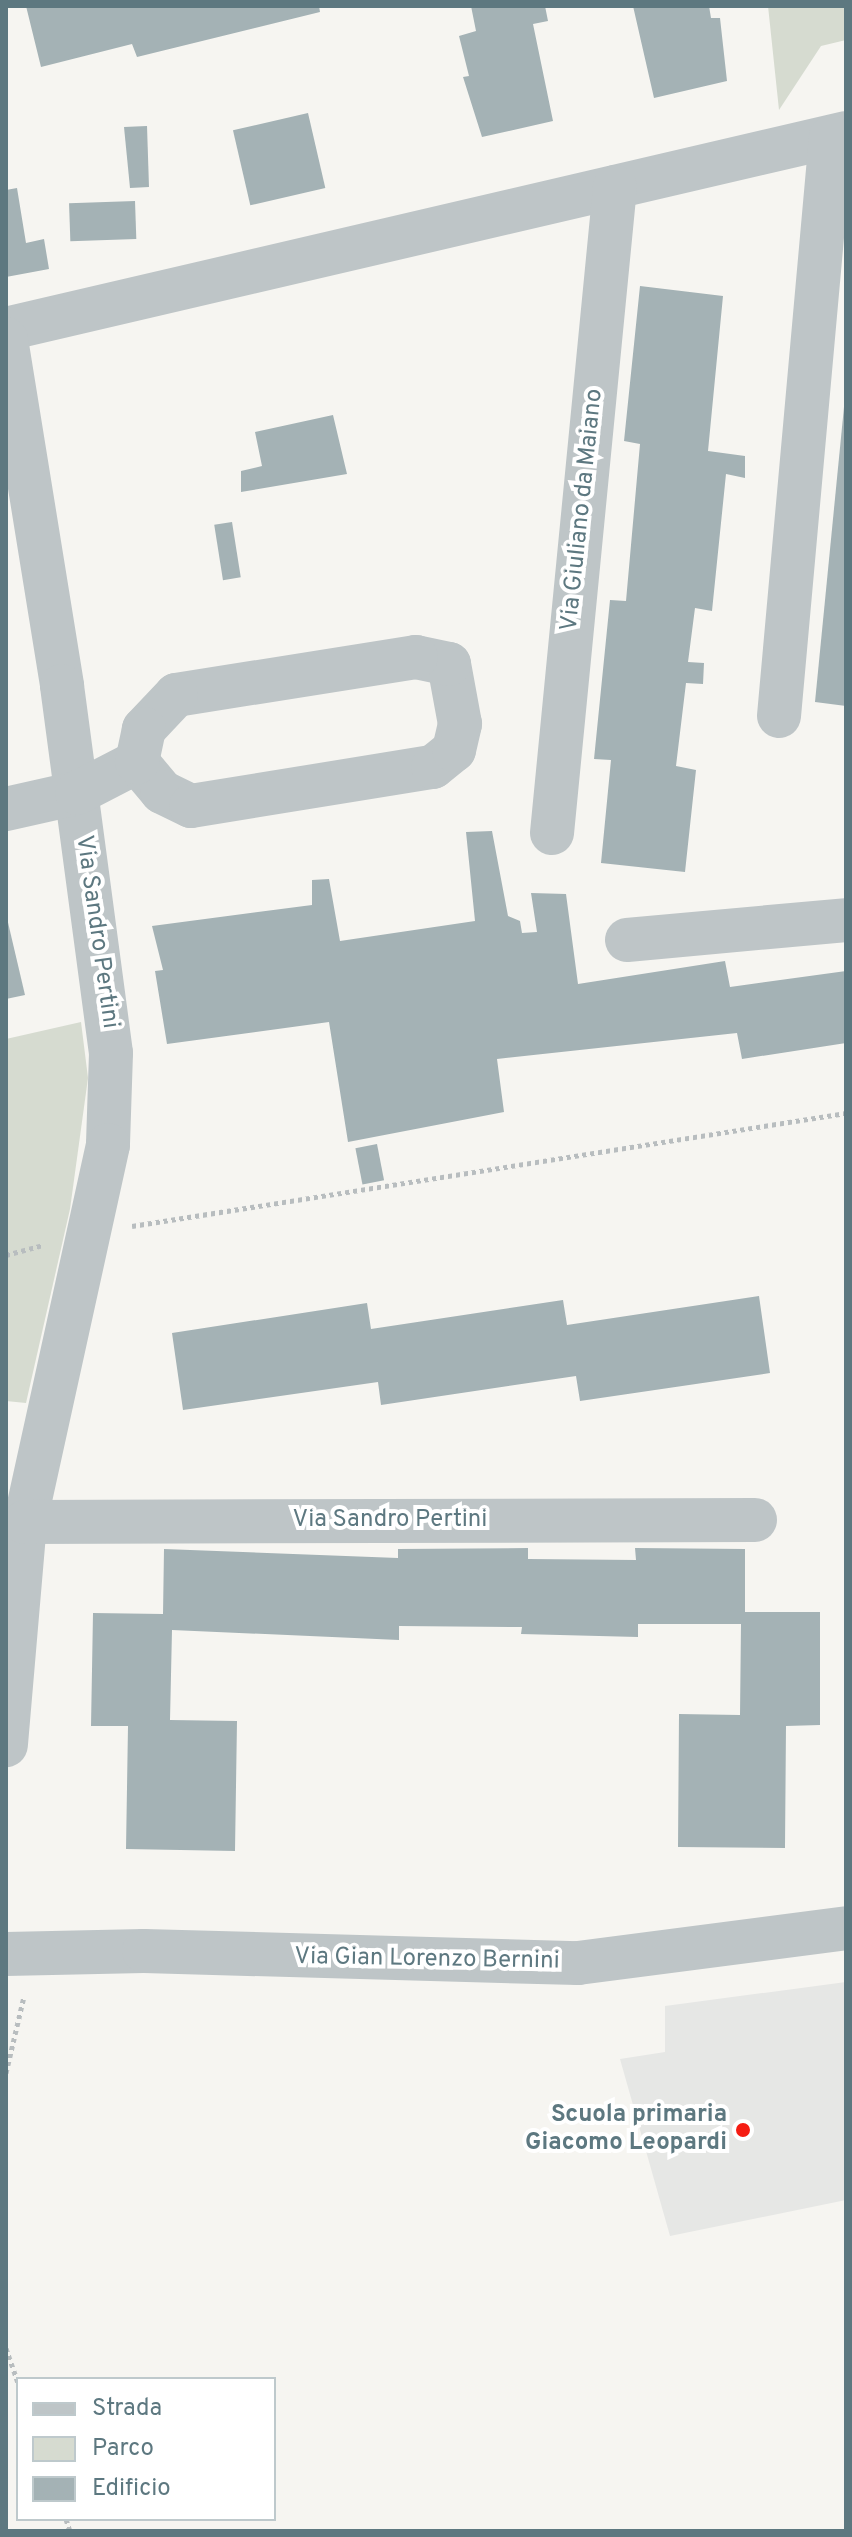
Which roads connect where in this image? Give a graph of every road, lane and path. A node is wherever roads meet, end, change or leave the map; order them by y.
1 (838, 135) edge
2 (615, 187) junction
3 (6, 329) edge
4 (6, 339) edge
5 (779, 716) dead end
6 (137, 762) junction
7 (77, 793) junction
8 (6, 809) edge
9 (552, 833) dead end
10 (846, 920) edge
11 (627, 940) dead end
12 (846, 1113) edge
13 (117, 1228) dead end
14 (53, 1243) dead end
15 (6, 1255) edge
16 (755, 1520) dead end
17 (25, 1522) junction
18 (6, 1745) edge
19 (846, 1928) edge
20 (20, 1955) edge
21 (6, 2073) edge
22 (6, 2348) edge
23 (16, 2377) edge

1 - 2 street
1 - 5 street
2 - 3 street
2 - 9 street, Via Giuliano da Maiano
4 - 7 street, Via Sandro Pertini
6 - 6 street
6 - 7 street
7 - 8 street
7 - 17 street, Via Sandro Pertini
10 - 11 street
12 - 13 path
14 - 15 path
16 - 17 street, Via Sandro Pertini
17 - 18 street, Via Sandro Pertini
19 - 20 street, Via Gian Lorenzo Bernini
20 - 21 path
22 - 23 path

